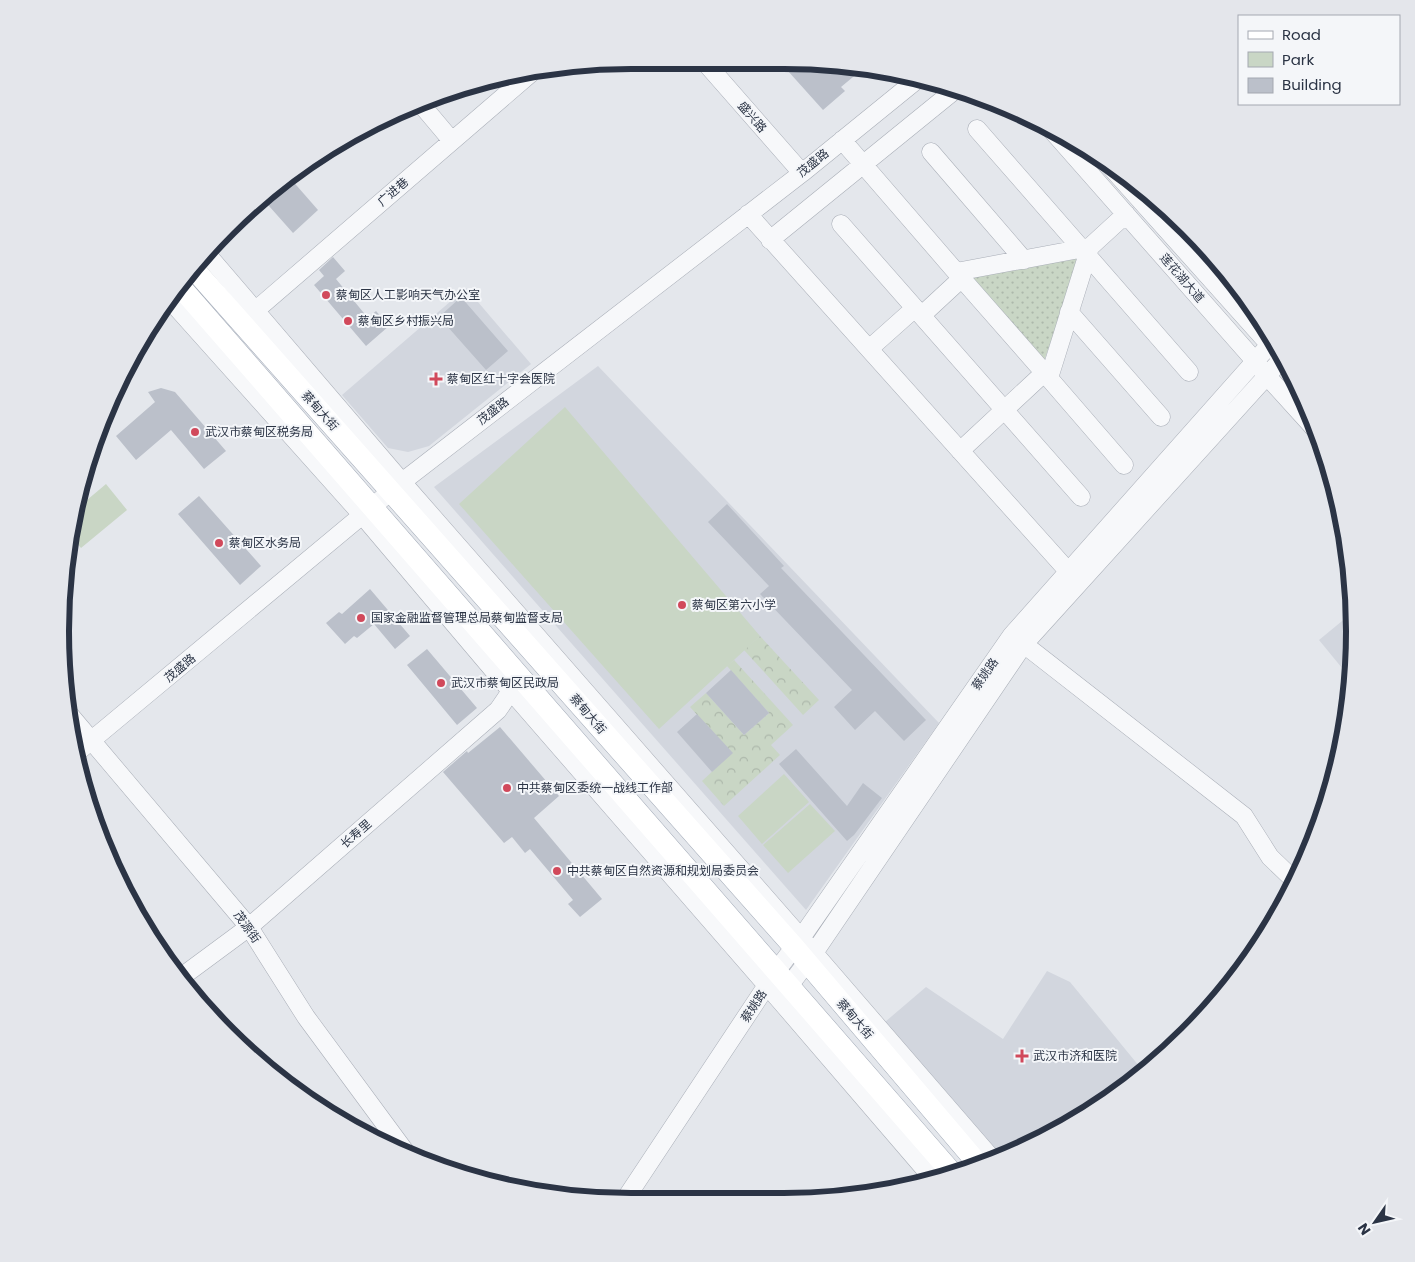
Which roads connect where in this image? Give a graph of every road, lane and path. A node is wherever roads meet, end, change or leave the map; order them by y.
1 (712, 69) edge
2 (523, 80) edge
3 (912, 84) edge
4 (950, 94) edge
5 (425, 109) edge
6 (977, 129) dead end
7 (842, 140) junction
8 (452, 141) junction
9 (1063, 143) edge
10 (930, 152) dead end
11 (863, 165) junction
12 (802, 173) junction
13 (1130, 188) edge
14 (748, 214) junction
15 (1126, 214) junction
16 (842, 224) dead end
17 (770, 240) junction
18 (1086, 250) junction
19 (210, 258) edge
20 (1024, 260) junction
21 (198, 273) edge
22 (959, 275) junction
23 (184, 291) edge
24 (174, 305) edge
25 (256, 310) junction
26 (918, 312) junction
27 (1069, 312) junction
28 (1256, 326) edge
29 (1268, 346) edge
30 (869, 349) junction
31 (1255, 361) junction
32 (1279, 365) edge
33 (1189, 372) dead end
34 (1266, 375) junction
35 (1046, 376) junction
36 (1004, 410) junction
37 (1303, 416) edge
38 (1161, 417) dead end
39 (960, 451) junction
40 (1124, 465) dead end
41 (396, 487) junction
42 (1081, 497) dead end
43 (367, 512) junction
44 (1073, 577) junction
45 (1018, 640) junction
46 (517, 686) junction
47 (77, 724) edge
48 (92, 741) junction
49 (82, 749) edge
50 (1290, 876) edge
51 (249, 927) junction
52 (804, 950) junction
53 (186, 974) edge
54 (777, 984) junction
55 (398, 1142) edge
56 (988, 1154) edge
57 (975, 1159) edge
58 (948, 1168) edge
59 (930, 1174) edge
60 (629, 1193) edge

1 - 12 street, 盛兴路
2 - 8 street, 广进巷
3 - 7 street, 茂盛路
4 - 11 street
5 - 8 street
6 - 18 street
7 - 11 street
7 - 12 street, 茂盛路
8 - 25 street, 广进巷
9 - 15 street, 莲花湖大道
10 - 20 street
11 - 17 street
11 - 22 street
12 - 14 street, 茂盛路
13 - 28 street, 莲花湖大道
14 - 17 street
14 - 41 street, 茂盛路
15 - 18 street
15 - 31 street, 莲花湖大道
16 - 26 street
17 - 30 street
18 - 20 street
18 - 27 street
18 - 33 street
19 - 25 street
20 - 22 street
21 - 41 main road, 蔡甸大街
22 - 26 street
22 - 35 street
23 - 43 main road, 蔡甸大街
24 - 43 street
25 - 41 street
26 - 30 street
26 - 36 street
27 - 35 street
27 - 38 street
29 - 31 street, 蔡姚路
30 - 39 street
31 - 34 street, 莲花湖大道
31 - 44 street, 蔡姚路
32 - 34 street, 蔡姚路
34 - 37 street, 莲花湖大道
34 - 44 street, 蔡姚路
35 - 36 street
35 - 40 street
36 - 39 street
36 - 42 street
39 - 44 street
41 - 43 street, 茂盛路
41 - 52 main road, 蔡甸大街
43 - 46 main road, 蔡甸大街
43 - 48 street, 茂盛路
44 - 45 street, 蔡姚路
45 - 50 street
45 - 52 street, 蔡姚路
46 - 51 street, 长寿里
46 - 54 main road, 蔡甸大街
47 - 48 street, 茂源街
48 - 49 street, 茂盛路
48 - 51 street, 茂源街
51 - 53 street, 长寿里
51 - 55 street, 茂源街
52 - 54 street, 蔡姚路
52 - 56 street
52 - 57 main road, 蔡甸大街
54 - 58 main road, 蔡甸大街
54 - 59 street
54 - 60 street, 蔡姚路

